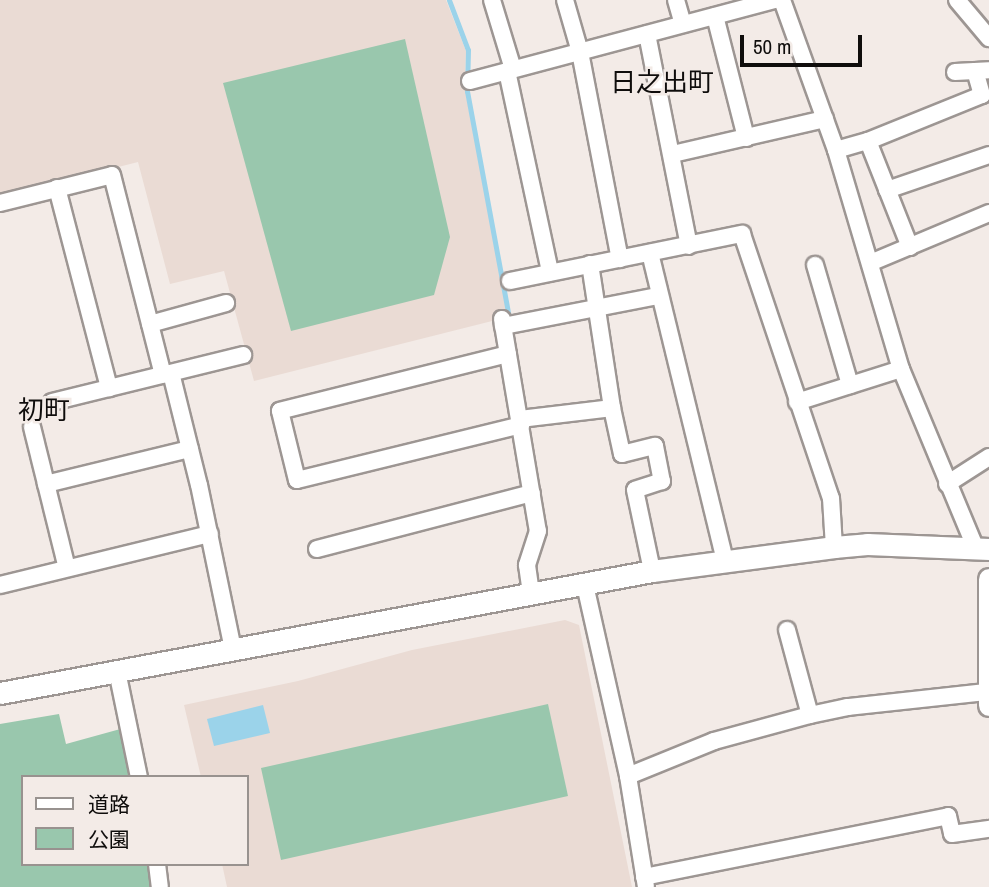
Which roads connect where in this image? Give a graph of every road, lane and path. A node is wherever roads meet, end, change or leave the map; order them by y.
1 (492, 0) edge
2 (565, 0) edge
3 (676, 0) edge
4 (782, 0) edge
5 (957, 0) edge
6 (765, 1) edge
7 (715, 16) junction
8 (683, 24) junction
9 (647, 34) junction
10 (989, 38) edge
11 (580, 52) junction
12 (510, 70) junction
13 (982, 71) edge
14 (955, 72) dead end
15 (470, 81) dead end
16 (825, 119) junction
17 (746, 138) junction
18 (867, 141) junction
19 (836, 150) junction
20 (673, 154) junction
21 (989, 155) edge
22 (57, 188) junction
23 (887, 190) junction
24 (0, 203) edge
25 (989, 213) edge
26 (689, 246) junction
27 (910, 247) junction
28 (650, 253) junction
29 (620, 259) junction
30 (870, 263) junction
31 (590, 264) junction
32 (815, 265) dead end
33 (550, 272) junction
34 (510, 281) dead end
35 (658, 296) junction
36 (226, 303) dead end
37 (597, 308) junction
38 (150, 324) junction
39 (508, 354) junction
40 (243, 355) dead end
41 (901, 369) junction
42 (167, 374) junction
43 (850, 385) junction
44 (109, 388) junction
45 (52, 402) dead end
46 (797, 402) junction
47 (612, 408) junction
48 (521, 421) junction
49 (32, 427) dead end
50 (190, 449) junction
51 (989, 457) edge
52 (46, 484) junction
53 (947, 484) junction
54 (532, 493) junction
55 (210, 534) junction
56 (834, 547) junction
57 (982, 548) edge
58 (317, 549) dead end
59 (730, 561) junction
60 (67, 568) junction
61 (652, 571) junction
62 (989, 579) edge
63 (0, 585) edge
64 (584, 585) junction
65 (531, 594) junction
66 (787, 630) dead end
67 (233, 649) junction
68 (117, 671) junction
69 (0, 693) edge
70 (988, 699) edge
71 (810, 715) junction
72 (139, 775) edge
73 (628, 776) junction
74 (989, 829) edge
75 (157, 866) edge
76 (645, 882) edge
77 (160, 887) edge

1 - 12 street
2 - 11 street
3 - 8 street
4 - 16 street
5 - 10 street
6 - 7 street
7 - 8 street
7 - 17 street
8 - 9 street
9 - 11 street
9 - 20 street
11 - 12 street
11 - 29 street
12 - 15 street
12 - 33 street
13 - 14 street
13 - 18 street
16 - 17 street
16 - 19 street
17 - 20 street
18 - 19 street
18 - 23 street
19 - 30 street
20 - 26 street
21 - 23 street
22 - 24 street
22 - 38 street
22 - 44 street
23 - 27 street
25 - 27 street
26 - 28 street
26 - 46 street
27 - 30 street
28 - 29 street
28 - 35 street
29 - 31 street
30 - 41 street
31 - 33 street
31 - 37 street
32 - 43 street
33 - 34 street
35 - 37 street
35 - 59 street
36 - 38 street
37 - 39 street
37 - 47 street
38 - 42 street
39 - 48 street
39 - 48 street
40 - 42 street
41 - 43 street
41 - 53 street
42 - 44 street
42 - 50 street
43 - 46 street
44 - 45 street
46 - 56 street
47 - 48 street
47 - 61 street
48 - 54 street
49 - 52 street
50 - 52 street
50 - 55 street
51 - 53 street
52 - 60 street
53 - 57 street
54 - 58 street
54 - 65 street
55 - 60 street
55 - 67 street
56 - 57 street
56 - 59 street
59 - 61 street
60 - 63 street
61 - 64 street
62 - 70 street
64 - 65 street
64 - 73 street
65 - 67 street
66 - 71 street
67 - 68 street
68 - 69 street
68 - 72 street
70 - 71 street
71 - 73 street
73 - 76 street
74 - 76 street
75 - 77 street

